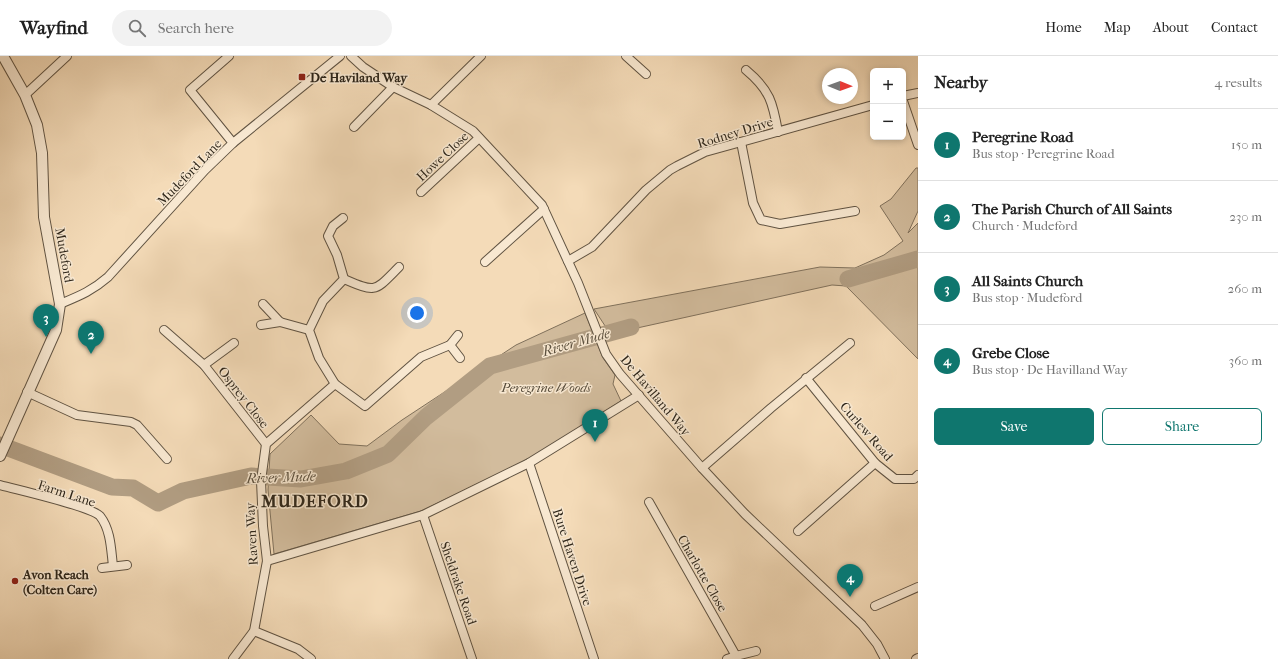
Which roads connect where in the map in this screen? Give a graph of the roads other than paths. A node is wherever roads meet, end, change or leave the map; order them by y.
1 (3, 56) edge
2 (67, 56) edge
3 (229, 56) edge
4 (340, 56) edge
5 (351, 56) edge
6 (481, 56) edge
7 (626, 56) edge
8 (746, 70) dead end
9 (646, 74) dead end
10 (393, 87) junction
11 (918, 93) edge
12 (25, 95) junction
13 (906, 95) edge
14 (904, 104) edge
15 (431, 105) junction
16 (870, 106) edge
17 (354, 127) dead end
18 (778, 132) junction
19 (479, 138) junction
20 (741, 142) junction
21 (233, 143) junction
22 (918, 145) edge
23 (421, 192) dead end
24 (544, 209) junction
25 (854, 211) dead end
26 (343, 218) dead end
27 (568, 261) junction
28 (485, 262) dead end
29 (399, 267) dead end
30 (344, 279) junction
31 (60, 304) junction
32 (263, 304) dead end
33 (280, 322) junction
34 (261, 326) dead end
35 (164, 330) dead end
36 (309, 330) junction
37 (458, 335) dead end
38 (850, 343) dead end
39 (234, 344) dead end
40 (450, 344) junction
41 (460, 358) dead end
42 (204, 365) junction
43 (806, 378) junction
44 (335, 384) junction
45 (27, 392) junction
46 (639, 395) junction
47 (266, 444) junction
48 (0, 456) edge
49 (167, 459) dead end
50 (529, 463) junction
51 (876, 463) junction
52 (702, 468) junction
53 (918, 475) edge
54 (0, 485) edge
55 (649, 502) dead end
56 (423, 515) junction
57 (798, 531) dead end
58 (267, 561) junction
59 (127, 565) dead end
60 (113, 566) junction
61 (102, 568) dead end
62 (918, 587) edge
63 (875, 606) dead end
64 (254, 631) junction
65 (756, 650) dead end
66 (736, 656) junction
67 (233, 659) edge
68 (311, 659) edge
69 (472, 659) edge
70 (594, 659) edge
71 (727, 659) edge
72 (885, 659) edge

1 - 12 street, Mudeford
2 - 12 street
3 - 21 street
4 - 21 street, Mudeford Lane
5 - 10 street, De Havilland Way
6 - 15 street
7 - 9 street
8 - 18 street
10 - 15 street, De Havilland Way
10 - 17 street
11 - 13 street
12 - 31 street, Mudeford
14 - 22 street
15 - 19 street, De Havilland Way
16 - 18 street, Rodney Drive
18 - 20 street, Rodney Drive
19 - 23 street, Howe Close
19 - 24 street, De Havilland Way
20 - 25 street
20 - 27 street, Rodney Drive
21 - 31 street, Mudeford Lane
24 - 27 street, De Havilland Way
24 - 28 street
26 - 30 street
27 - 46 street, De Havilland Way
29 - 30 street
30 - 36 street
31 - 45 street, Mudeford
32 - 33 street
33 - 34 street
33 - 36 street
35 - 42 street, Osprey Close
36 - 44 street
37 - 40 street
38 - 43 street
39 - 42 street, Osprey Close
40 - 41 street
40 - 44 street
42 - 47 street, Osprey Close
43 - 51 street, Curlew Road
43 - 52 street
44 - 47 street
45 - 48 street, Mudeford
45 - 49 street
46 - 50 street
46 - 52 street, De Havilland Way
47 - 58 street, Raven Way
50 - 56 street
50 - 70 street, Bure Haven Drive
51 - 53 street, Curlew Road
51 - 57 street
52 - 72 street, De Havilland Way
54 - 60 street, Farm Lane
55 - 66 street, Charlotte Close
56 - 58 street
56 - 69 street, Sheldrake Road
58 - 64 street, Raven Way
59 - 60 street
60 - 61 street
62 - 63 street
64 - 67 street, Raven Way
64 - 68 street
65 - 66 street
66 - 71 street

